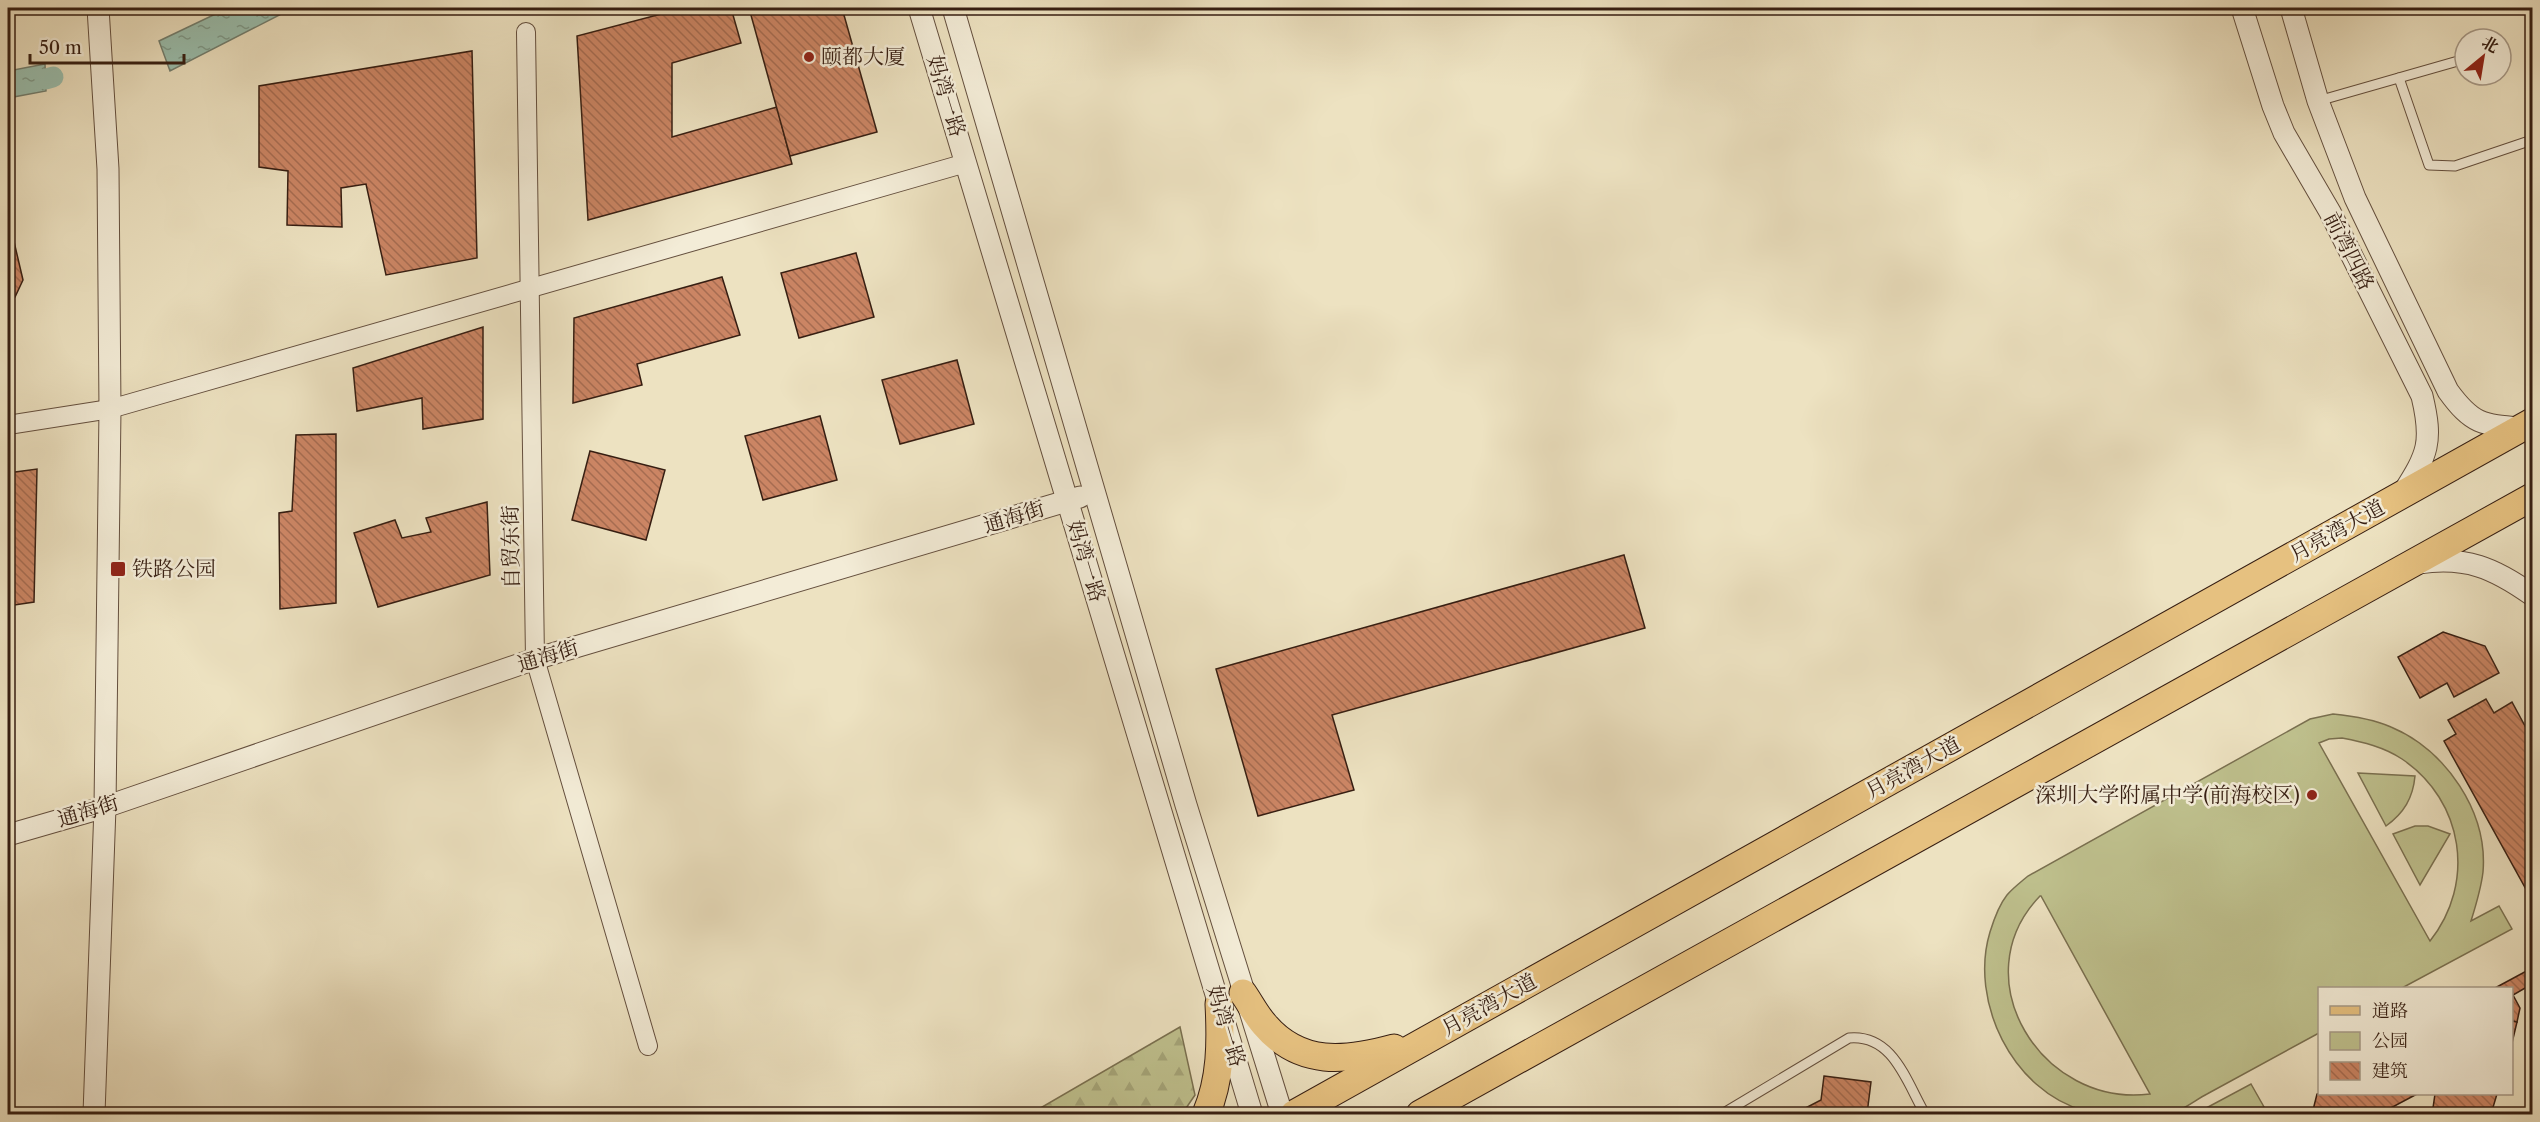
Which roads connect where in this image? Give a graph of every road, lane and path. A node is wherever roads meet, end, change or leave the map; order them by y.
1 (98, 8) edge
2 (919, 8) edge
3 (952, 8) edge
4 (2242, 8) edge
5 (2290, 8) edge
6 (526, 32) dead end
7 (2453, 62) edge
8 (2399, 78) junction
9 (2318, 101) junction
10 (2532, 140) edge
11 (966, 163) junction
12 (530, 289) junction
13 (110, 409) junction
14 (8, 425) edge
15 (2527, 425) edge
16 (1094, 493) junction
17 (2403, 494) junction
18 (2532, 497) edge
19 (1068, 501) junction
20 (2412, 563) junction
21 (2532, 595) edge
22 (535, 659) junction
23 (105, 807) junction
24 (8, 835) edge
25 (1231, 998) junction
26 (1427, 1040) junction
27 (648, 1046) dead end
28 (1438, 1106) edge
29 (94, 1114) edge
30 (1206, 1114) edge
31 (1252, 1114) edge
32 (1282, 1114) edge
33 (1294, 1114) edge
34 (1420, 1114) edge
35 (1722, 1114) edge
36 (1925, 1114) edge

1 - 13 street
2 - 11 street, 妈湾一路
3 - 16 street, 妈湾一路
4 - 17 street, 前湾四路
5 - 9 street, 前湾四路
6 - 12 street, 自贸东街
7 - 8 lane
8 - 9 lane
8 - 10 lane
9 - 15 street, 前湾四路
11 - 12 street
11 - 19 street, 妈湾一路
12 - 13 street
12 - 22 street, 自贸东街
13 - 14 street
13 - 23 street
15 - 17 main road, 月亮湾大道
16 - 19 street, 通海街
16 - 25 street, 妈湾一路
17 - 26 main road, 月亮湾大道
18 - 20 main road
19 - 22 street, 通海街
19 - 25 street, 妈湾一路
20 - 21 street
20 - 28 main road
22 - 23 street, 通海街
22 - 27 street, 自贸东街
23 - 24 street, 通海街
23 - 29 street
25 - 26 main road
25 - 30 main road
25 - 31 street, 妈湾一路
25 - 32 street, 妈湾一路
26 - 33 main road, 月亮湾大道
28 - 34 main road
35 - 36 lane

